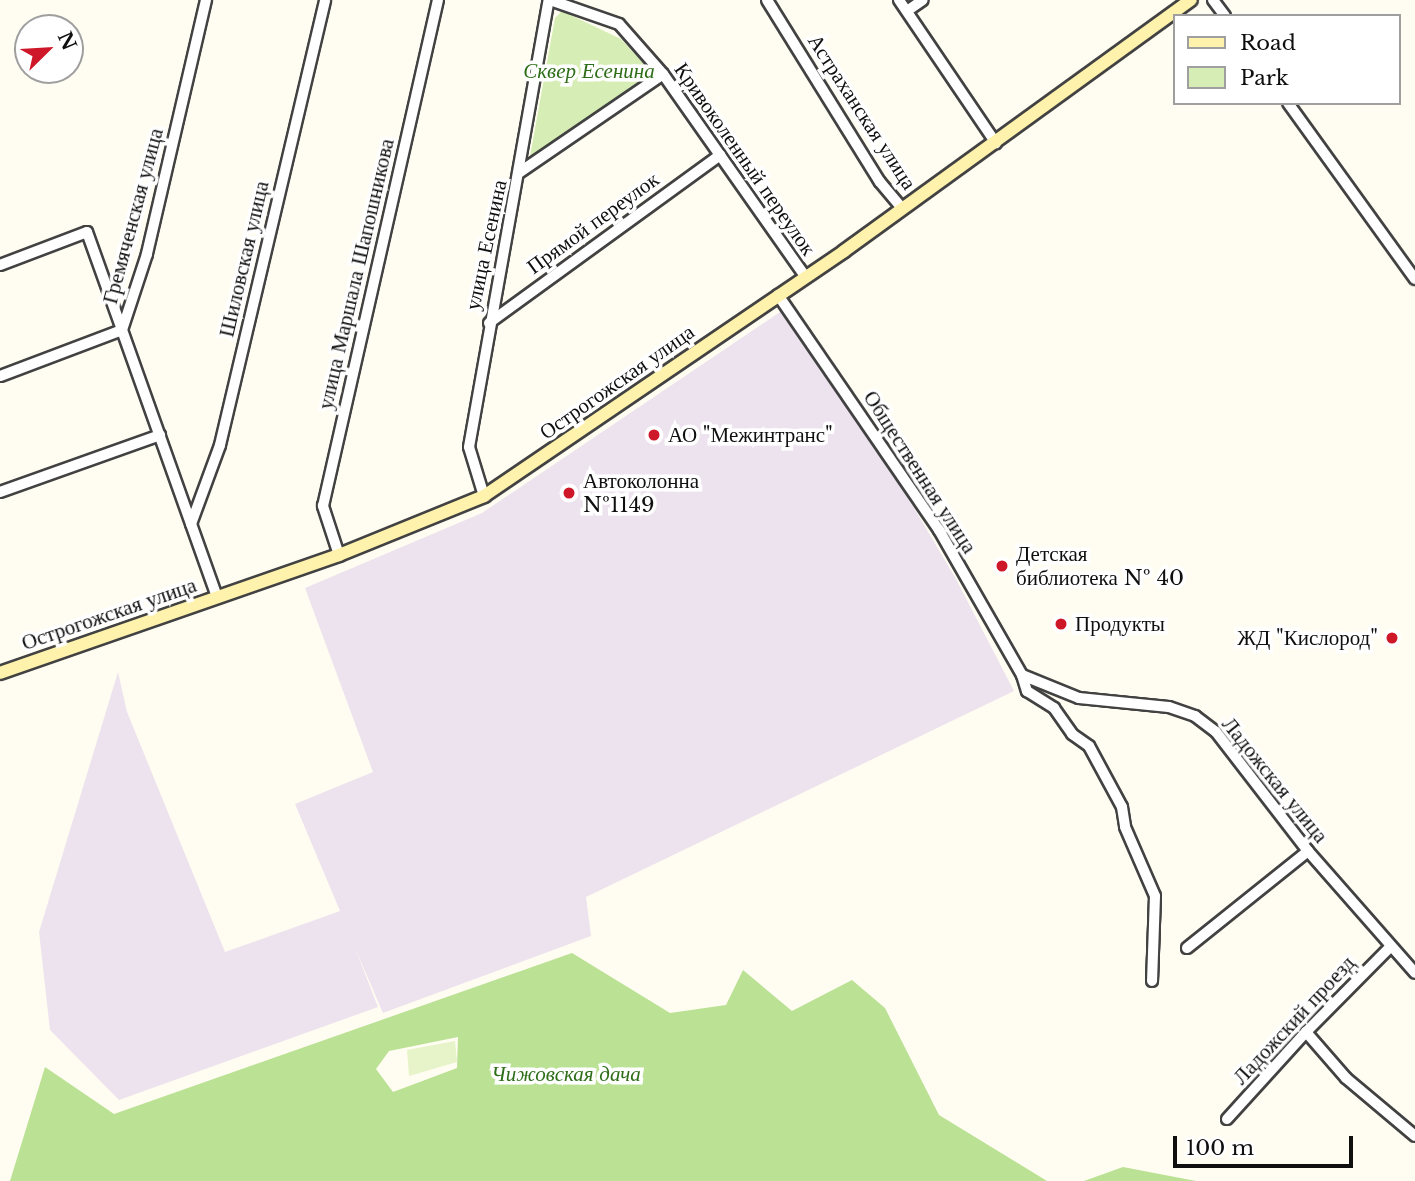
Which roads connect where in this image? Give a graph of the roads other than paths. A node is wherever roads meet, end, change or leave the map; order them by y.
1 (206, 0) edge
2 (326, 0) edge
3 (438, 0) edge
4 (550, 0) edge
5 (767, 0) edge
6 (899, 0) edge
7 (923, 0) edge
8 (1191, 0) edge
9 (907, 11) junction
10 (663, 75) junction
11 (1289, 105) edge
12 (996, 143) junction
13 (720, 155) junction
14 (520, 172) junction
15 (902, 208) junction
16 (0, 265) edge
17 (805, 276) junction
18 (1415, 279) edge
19 (778, 295) junction
20 (489, 323) junction
21 (122, 330) junction
22 (0, 376) edge
23 (160, 435) junction
24 (0, 492) edge
25 (484, 496) junction
26 (191, 525) junction
27 (340, 555) junction
28 (217, 597) junction
29 (0, 673) edge
30 (1022, 675) junction
31 (1308, 851) junction
32 (1390, 947) junction
33 (1187, 948) dead end
34 (1415, 973) edge
35 (1152, 981) dead end
36 (1306, 1032) junction
37 (1227, 1119) dead end
38 (1415, 1136) edge

1 - 21 street, Гремяченская улица
2 - 26 street, Шиловская улица
3 - 27 street, улица Маршала Шапошникова
4 - 10 street, Кривоколенный переулок
4 - 14 street, улица Есенина
5 - 15 street, Астраханская улица
6 - 9 street
7 - 9 street
8 - 12 street, Острогожская улица
9 - 12 street
10 - 13 street, Кривоколенный переулок
10 - 14 street
11 - 18 street
12 - 15 street, Острогожская улица
13 - 17 street, Кривоколенный переулок
13 - 20 street, Прямой переулок
14 - 20 street, улица Есенина
15 - 17 street, Острогожская улица
16 - 21 street
17 - 19 street, Острогожская улица
19 - 25 street, Острогожская улица
19 - 30 street, Общественная улица
20 - 25 street, улица Есенина
21 - 22 street
21 - 23 street, Гремяченская улица
23 - 24 street
23 - 26 street, Гремяченская улица
25 - 27 street, Острогожская улица
26 - 28 street, Гремяченская улица
27 - 28 street, Острогожская улица
28 - 29 street, Острогожская улица
30 - 31 street, Ладожская улица
30 - 35 street, Общественная улица
31 - 32 street, Ладожская улица
31 - 33 street
32 - 34 street, Ладожская улица
32 - 36 street, Ладожский проезд
36 - 37 street, Ладожский проезд
36 - 38 street

